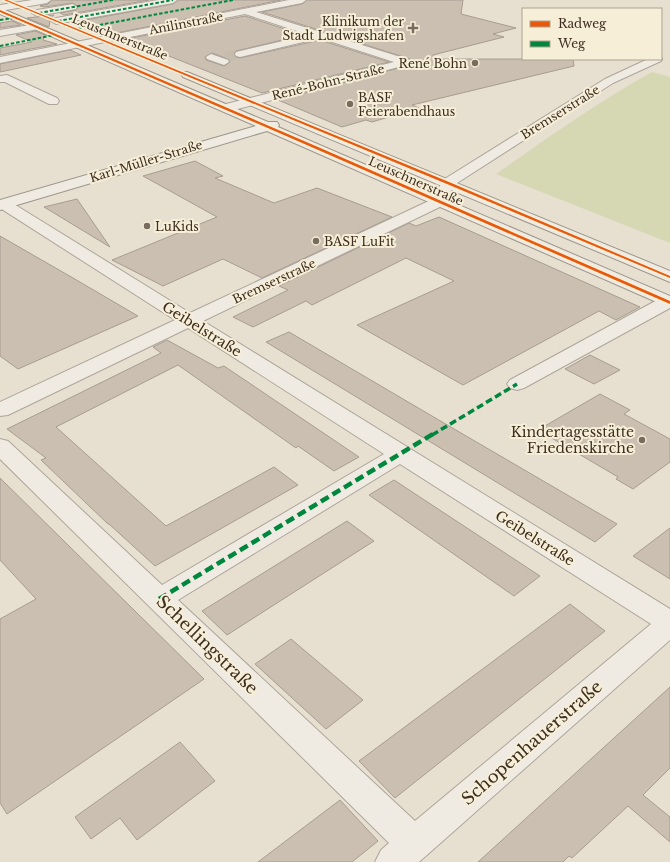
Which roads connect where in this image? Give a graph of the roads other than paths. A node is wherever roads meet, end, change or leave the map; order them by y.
1 (5, 0) edge
2 (47, 0) edge
3 (113, 0) edge
4 (173, 0) edge
5 (233, 0) edge
6 (302, 0) edge
7 (17, 5) junction
8 (0, 8) edge
9 (0, 11) edge
10 (245, 11) junction
11 (37, 13) junction
12 (15, 18) junction
13 (0, 20) edge
14 (56, 21) junction
15 (36, 27) junction
16 (77, 30) junction
17 (0, 33) edge
18 (56, 35) junction
19 (321, 35) junction
20 (101, 40) junction
21 (78, 44) junction
22 (0, 46) edge
23 (240, 54) tunnel mouth
24 (0, 60) edge
25 (655, 60) edge
26 (0, 79) edge
27 (53, 101) dead end
28 (251, 102) junction
29 (226, 108) junction
30 (293, 119) junction
31 (268, 126) junction
32 (448, 183) junction
33 (439, 202) junction
34 (2, 204) edge
35 (670, 277) edge
36 (669, 303) edge
37 (190, 321) junction
38 (517, 384) dead end
39 (0, 410) edge
40 (0, 446) edge
41 (400, 454) junction
42 (159, 599) junction
43 (670, 624) edge
44 (404, 853) edge

1 - 7 street, Leuschnerstraße
2 - 7 street
3 - 11 street
4 - 14 street
5 - 16 street
6 - 10 street, Anilinstraße
7 - 8 street
7 - 11 street, Leuschnerstraße
9 - 12 street, Leuschnerstraße
10 - 19 street
10 - 20 street, Anilinstraße
11 - 14 street, Leuschnerstraße
12 - 13 street
12 - 15 street, Leuschnerstraße
14 - 16 street, Leuschnerstraße
15 - 17 street
15 - 18 street, Leuschnerstraße
16 - 20 street, Leuschnerstraße
18 - 21 street, Leuschnerstraße
18 - 22 street
19 - 23 street
19 - 28 street, René-Bohn-Straße
20 - 21 street, Anilinstraße
20 - 28 street, Leuschnerstraße
21 - 24 street, Anilinstraße
21 - 29 street, Leuschnerstraße
25 - 32 street, Bremserstraße
26 - 27 street
28 - 29 street, René-Bohn-Straße
28 - 30 street, Leuschnerstraße
29 - 31 street, Leuschnerstraße
30 - 31 street, Karl-Müller-Straße
30 - 32 street, Leuschnerstraße
31 - 33 street, Leuschnerstraße
31 - 34 street, Karl-Müller-Straße
32 - 33 street
32 - 35 street, Leuschnerstraße
33 - 36 street, Leuschnerstraße
33 - 37 street, Bremserstraße
34 - 37 street, Geibelstraße
36 - 38 street
37 - 39 street, Bremserstraße
37 - 41 street, Geibelstraße
40 - 42 street, Schellingstraße
41 - 42 street
41 - 43 street, Geibelstraße
42 - 44 street, Schellingstraße
43 - 44 street, Schopenhauerstraße

